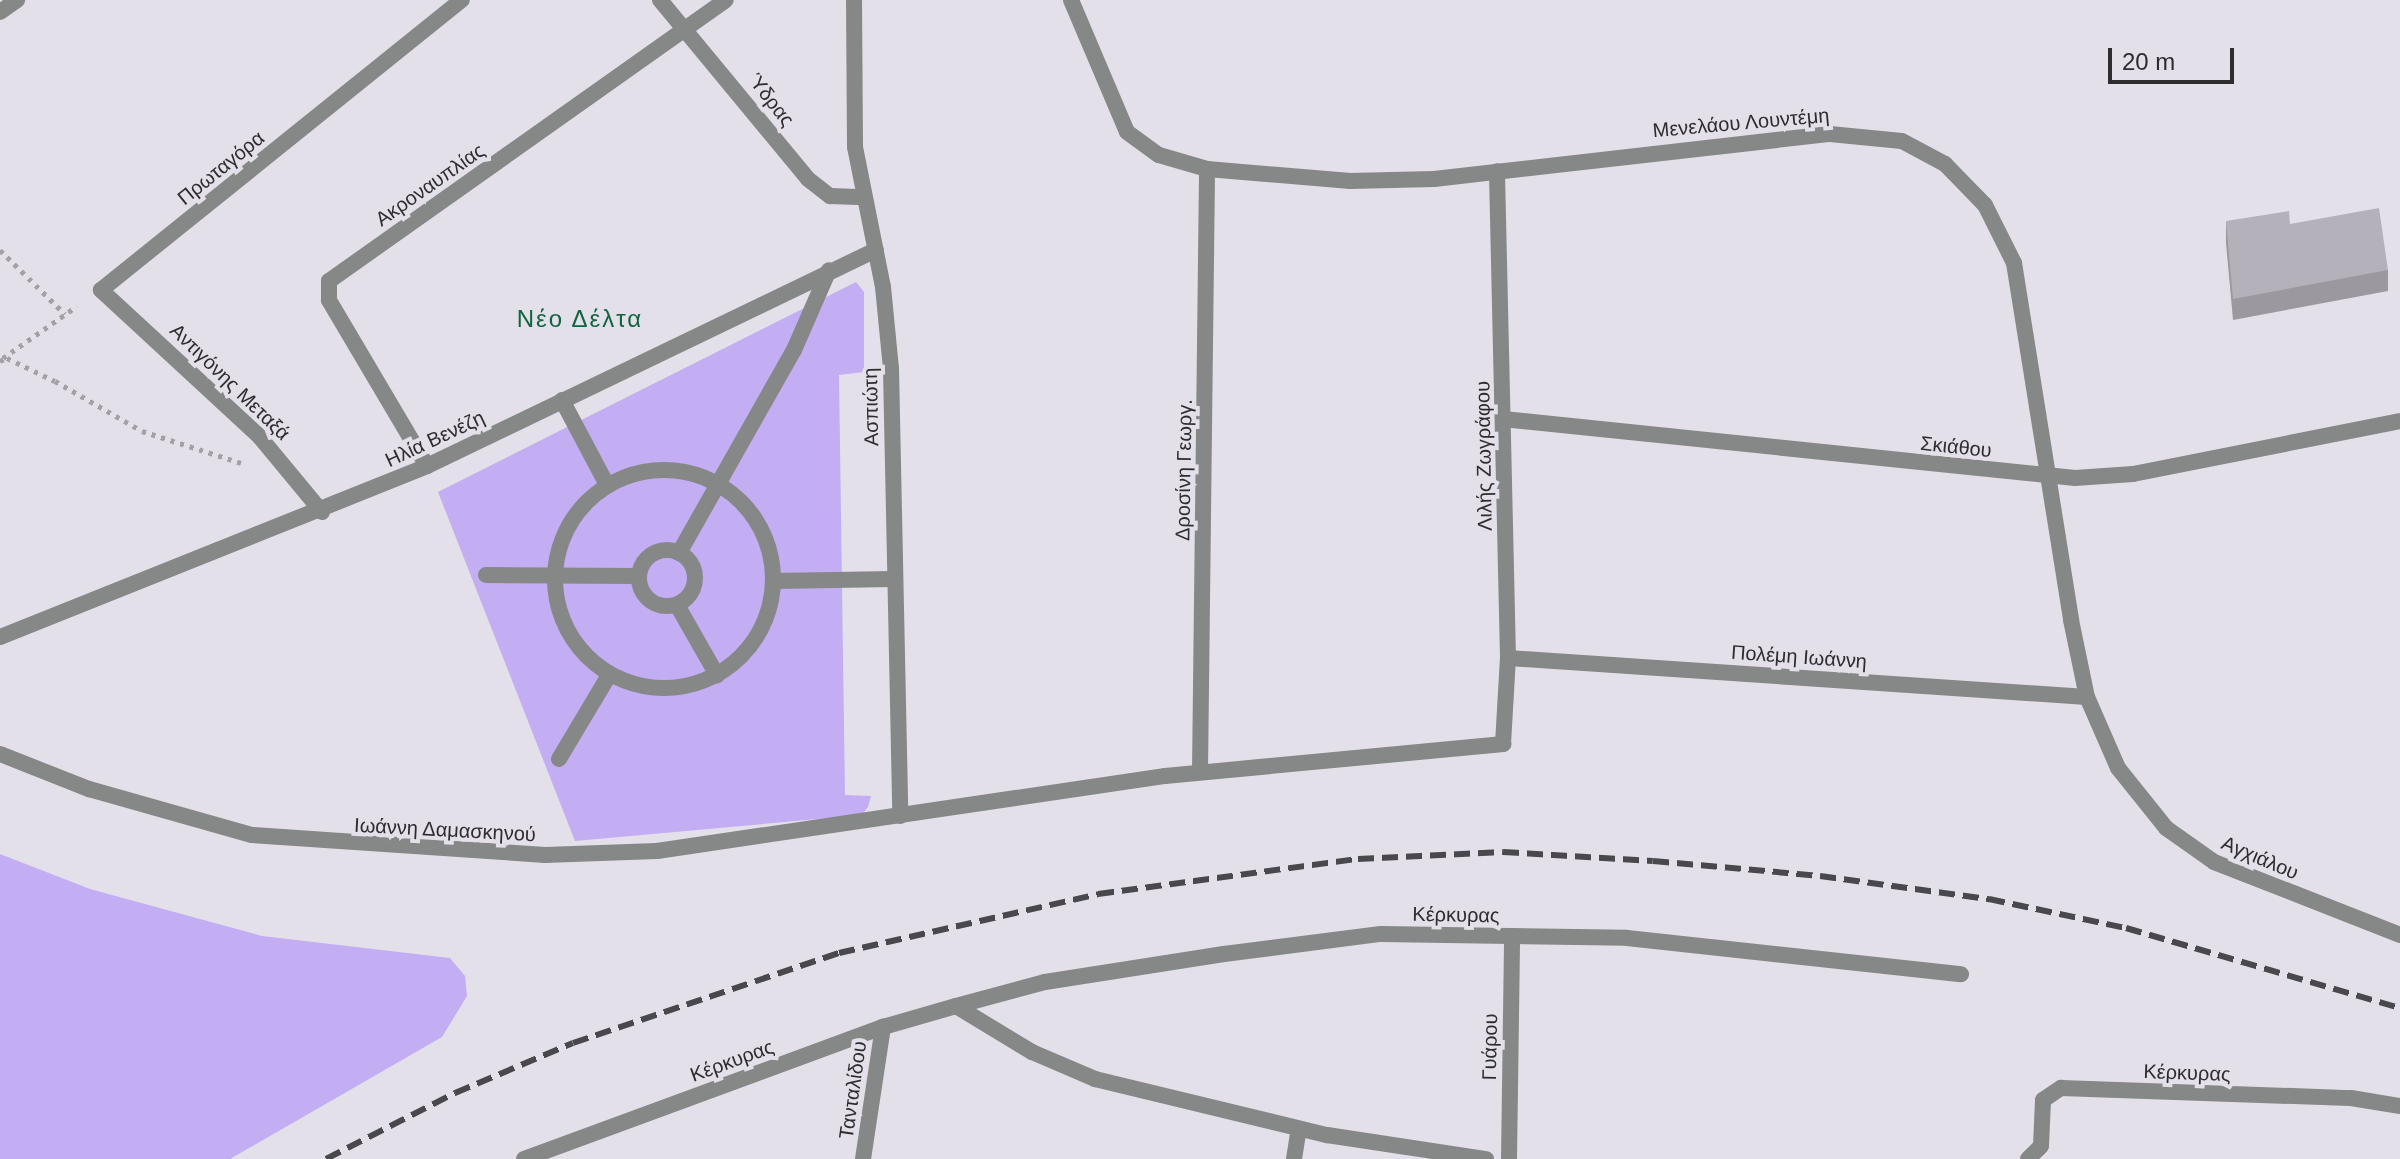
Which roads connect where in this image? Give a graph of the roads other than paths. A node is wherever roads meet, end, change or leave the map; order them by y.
1 (17, 0) edge
2 (462, 0) edge
3 (660, 0) edge
4 (726, 0) edge
5 (854, 0) edge
6 (1071, 0) edge
7 (0, 12) edge
8 (688, 29) junction
9 (1207, 169) junction
10 (1497, 171) junction
11 (864, 197) junction
12 (876, 250) junction
13 (829, 270) junction
14 (101, 290) joint
15 (562, 400) junction
16 (1503, 419) junction
17 (2400, 421) edge
18 (427, 466) junction
19 (2047, 477) junction
20 (607, 485) junction
21 (718, 485) junction
22 (322, 512) junction
23 (679, 553) junction
24 (486, 575) dead end
25 (555, 576) junction
26 (639, 576) junction
27 (894, 579) junction
28 (773, 581) junction
29 (677, 605) junction
30 (0, 637) edge
31 (1508, 658) junction
32 (609, 675) junction
33 (717, 675) junction
34 (2087, 697) junction
35 (1507, 739) joint
36 (0, 754) edge
37 (559, 759) dead end
38 (1200, 772) junction
39 (900, 816) junction
40 (2400, 935) edge
41 (1512, 936) junction
42 (1961, 974) dead end
43 (956, 1006) junction
44 (883, 1027) junction
45 (2400, 1106) edge
46 (1299, 1129) junction
47 (524, 1159) edge
48 (863, 1159) edge
49 (1294, 1159) edge
50 (1486, 1159) edge
51 (1509, 1159) edge
52 (2028, 1159) edge

1 - 7 street
2 - 14 street, Πρωταγόρα
3 - 8 street, Ύδρας
4 - 8 street, Ακροναυπλίας
5 - 11 street, Ασπιώτη
6 - 9 street, Μενελάου Λουντέμη
8 - 11 street, Ύδρας
8 - 18 street, Ακροναυπλίας
9 - 10 street, Μενελάου Λουντέμη
9 - 38 street, Δροσίνη Γεωργ.
10 - 16 street, Λιλής Ζωγράφου
10 - 19 street, Μενελάου Λουντέμη
11 - 12 street, Ασπιώτη
12 - 13 street, Ηλία Βενέζη
12 - 27 street, Ασπιώτη
13 - 15 street, Ηλία Βενέζη
13 - 21 street
14 - 22 street, Αντιγόνης Μεταξά
15 - 18 street, Ηλία Βενέζη
15 - 20 street
16 - 19 street, Σκιάθου
16 - 31 street, Λιλής Ζωγράφου
17 - 19 street, Σκιάθου
18 - 22 street, Ηλία Βενέζη
19 - 34 street, Μενελάου Λουντέμη
20 - 21 street
20 - 25 street
21 - 23 street
21 - 28 street
22 - 30 street, Ηλία Βενέζη
23 - 26 street
23 - 29 street
24 - 25 street
25 - 26 street
25 - 32 street
26 - 29 street
27 - 28 street
27 - 39 street, Ασπιώτη
28 - 33 street
29 - 33 street
31 - 34 street, Πολέμη Ιωάννη
31 - 35 street, Λιλής Ζωγράφου
32 - 33 street
32 - 37 street
34 - 40 street, Αγχιάλου
35 - 38 street, Ιωάννη Δαμασκηνού
36 - 39 street, Ιωάννη Δαμασκηνού
38 - 39 street, Ιωάννη Δαμασκηνού
41 - 42 street, Κέρκυρας
41 - 43 street, Κέρκυρας
41 - 51 street, Γυάρου
43 - 44 street, Κέρκυρας
43 - 46 street
44 - 47 street, Κέρκυρας
44 - 48 street, Τανταλίδου
45 - 52 street, Κέρκυρας
46 - 49 street
46 - 50 street

